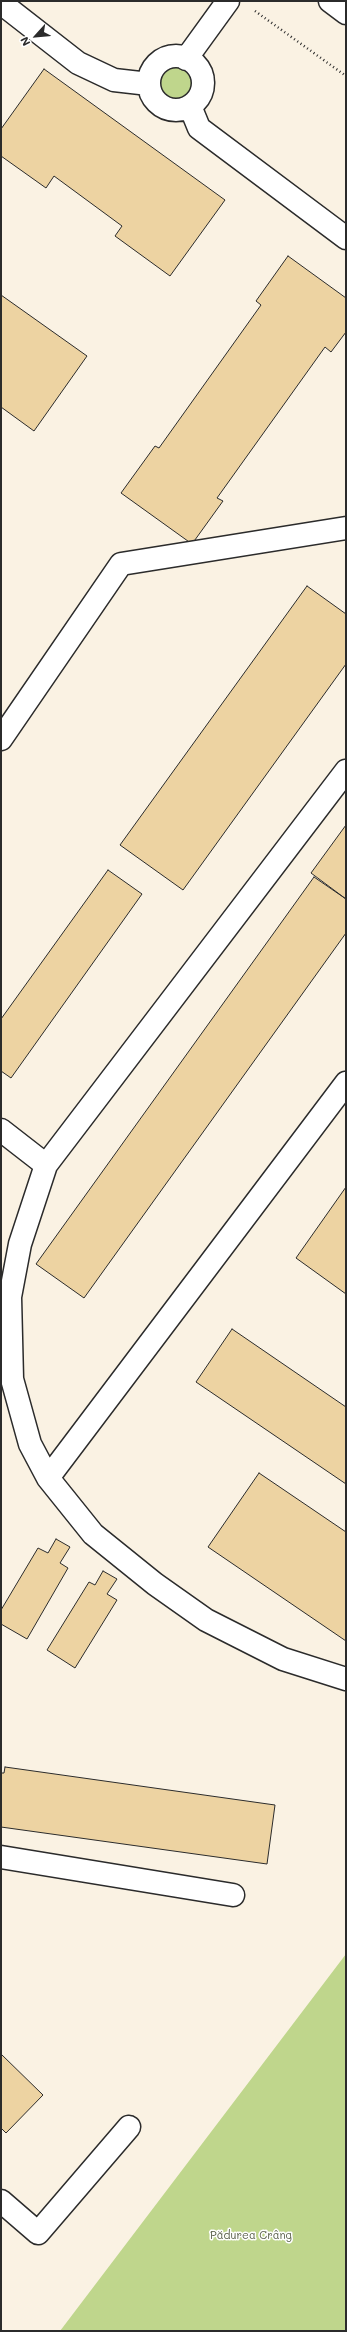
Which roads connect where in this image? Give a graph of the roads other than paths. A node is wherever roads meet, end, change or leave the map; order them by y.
1 (228, 1) edge
2 (330, 1) edge
3 (1, 3) edge
4 (346, 13) edge
5 (186, 58) junction
6 (149, 84) junction
7 (190, 106) junction
8 (346, 238) edge
9 (346, 528) edge
10 (1, 739) edge
11 (346, 771) edge
12 (346, 1083) edge
13 (1, 1130) edge
14 (46, 1165) junction
15 (48, 1478) junction
16 (346, 1679) edge
17 (1, 1857) edge
18 (233, 1895) dead end
19 (129, 2127) dead end
20 (1, 2201) edge

1 - 5 main road
2 - 4 main road
3 - 6 main road
5 - 6 main road
5 - 7 main road
6 - 7 main road
7 - 8 main road
9 - 10 main road
11 - 14 main road
12 - 15 main road
13 - 14 main road
14 - 15 main road
15 - 16 main road
17 - 18 main road
19 - 20 main road

